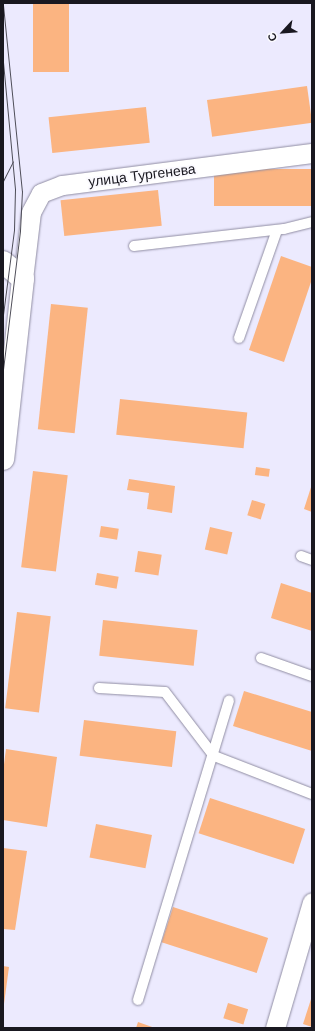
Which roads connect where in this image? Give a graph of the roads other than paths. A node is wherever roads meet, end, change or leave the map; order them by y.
1 (312, 153) edge
2 (312, 222) edge
3 (277, 230) junction
4 (134, 246) dead end
5 (15, 266) edge
6 (239, 338) dead end
7 (3, 459) edge
8 (301, 556) dead end
9 (312, 560) edge
10 (261, 658) dead end
11 (312, 676) edge
12 (99, 688) dead end
13 (229, 701) dead end
14 (214, 756) junction
15 (312, 794) edge
16 (312, 902) edge
17 (138, 1000) dead end
18 (275, 1028) edge

1 - 5 street, улица Тургенева
2 - 3 lane
3 - 4 lane
3 - 6 lane
5 - 7 main road
8 - 9 lane
10 - 11 lane
12 - 14 lane
13 - 14 lane
14 - 15 lane
14 - 17 lane
16 - 18 street

